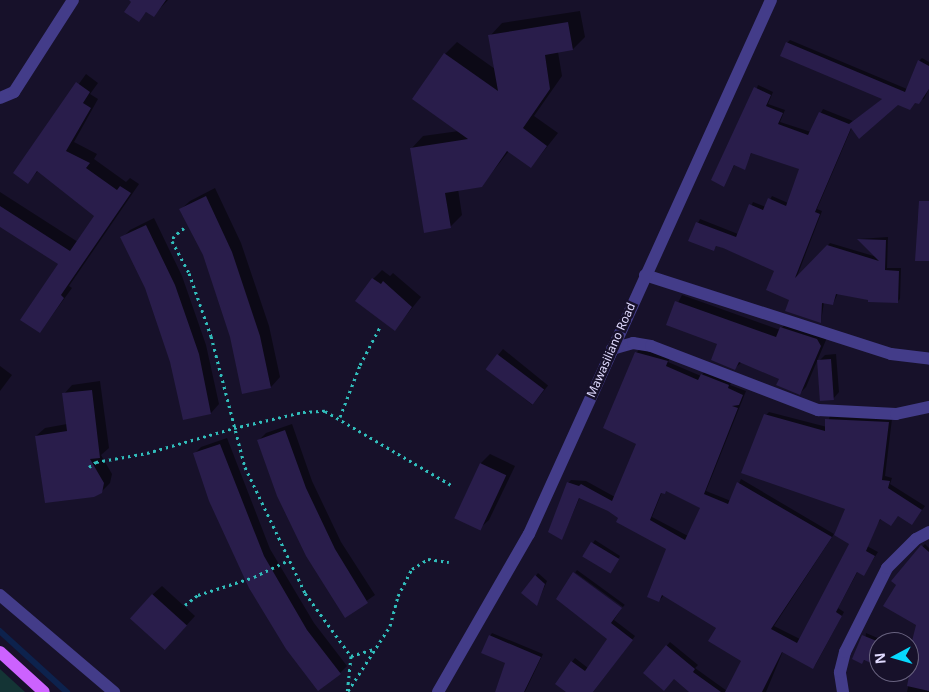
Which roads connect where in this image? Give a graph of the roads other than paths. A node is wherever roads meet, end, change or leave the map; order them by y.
1 (73, 0) edge
2 (771, 0) edge
3 (0, 98) edge
4 (644, 275) junction
5 (612, 349) junction
6 (929, 359) edge
7 (929, 407) edge
8 (929, 532) edge
9 (0, 595) edge
10 (0, 652) edge
11 (44, 692) edge
12 (114, 692) edge
13 (438, 692) edge
14 (844, 692) edge

1 - 3 street
2 - 4 street, Mawasiliano Road
4 - 5 street, Mawasiliano Road
4 - 6 street
5 - 7 street
5 - 13 street, Mawasiliano Road
8 - 14 street
9 - 12 street
10 - 11 main road

